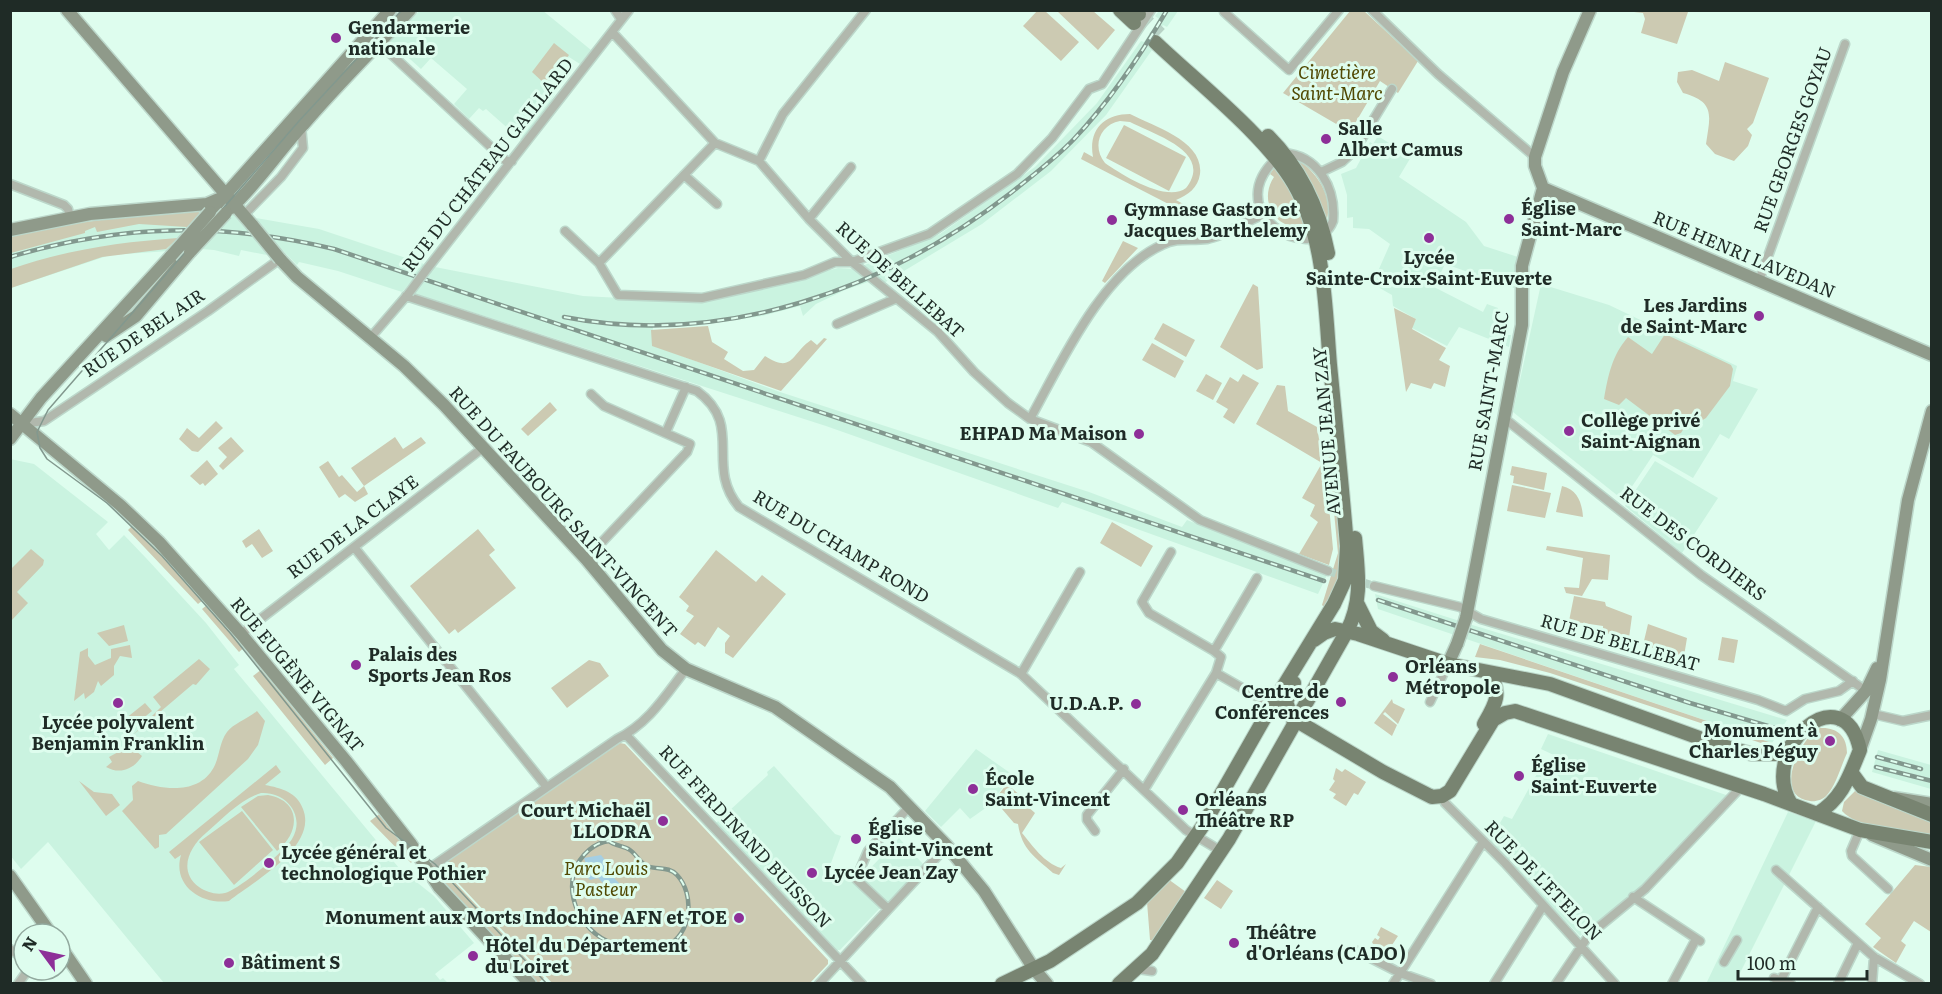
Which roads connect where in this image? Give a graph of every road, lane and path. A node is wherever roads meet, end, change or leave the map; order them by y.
1 (68, 10) edge
2 (390, 10) edge
3 (410, 10) edge
4 (615, 10) edge
5 (629, 10) edge
6 (866, 10) edge
7 (1120, 10) edge
8 (1340, 10) edge
9 (1372, 10) edge
10 (1590, 10) edge
11 (1224, 12) dead end
12 (1140, 15) edge
13 (621, 19) junction
14 (613, 33) junction
15 (1157, 38) tunnel mouth
16 (378, 42) junction
17 (1845, 44) dead end
18 (1392, 89) dead end
19 (301, 126) junction
20 (715, 144) junction
21 (1280, 155) junction
22 (1535, 157) junction
23 (759, 161) junction
24 (512, 162) junction
25 (850, 167) dead end
26 (1321, 172) junction
27 (684, 175) junction
28 (10, 184) edge
29 (1543, 188) junction
30 (227, 194) junction
31 (235, 204) junction
32 (717, 204) dead end
33 (244, 215) junction
34 (1262, 215) junction
35 (70, 217) junction
36 (809, 219) junction
37 (10, 230) edge
38 (565, 231) dead end
39 (1320, 237) junction
40 (280, 259) junction
41 (852, 262) junction
42 (600, 263) junction
43 (1759, 282) junction
44 (407, 294) junction
45 (895, 299) junction
46 (837, 324) dead end
47 (371, 337) junction
48 (81, 354) junction
49 (1932, 355) edge
50 (686, 387) junction
51 (591, 394) dead end
52 (1932, 411) edge
53 (10, 414) edge
54 (1504, 418) junction
55 (1030, 419) junction
56 (22, 424) junction
57 (666, 432) junction
58 (10, 439) edge
59 (484, 447) junction
60 (354, 547) junction
61 (1171, 552) dead end
62 (586, 559) junction
63 (1328, 571) tunnel mouth
64 (1080, 572) dead end
65 (1257, 578) dead end
66 (1374, 586) tunnel mouth
67 (1341, 591) junction
68 (1358, 605) junction
69 (1467, 614) junction
70 (1347, 631) junction
71 (241, 634) junction
72 (1322, 634) junction
73 (1308, 645) junction
74 (1397, 647) junction
75 (1214, 651) junction
76 (1882, 656) junction
77 (1448, 664) junction
78 (687, 669) junction
79 (1216, 673) junction
80 (1489, 673) junction
81 (1021, 674) junction
82 (1853, 681) junction
83 (1287, 687) junction
84 (1866, 691) junction
85 (1430, 702) dead end
86 (1272, 705) junction
87 (1873, 714) junction
88 (1932, 715) edge
89 (1840, 720) junction
90 (1298, 721) junction
91 (627, 736) junction
92 (1792, 746) junction
93 (1860, 750) junction
94 (1474, 752) junction
95 (1124, 770) junction
96 (1851, 772) junction
97 (546, 786) junction
98 (1742, 786) junction
99 (1144, 790) junction
100 (1882, 797) junction
101 (1443, 800) junction
102 (1791, 804) junction
103 (1932, 804) edge
104 (910, 806) junction
105 (1817, 814) junction
106 (1932, 815) edge
107 (1860, 830) junction
108 (1095, 831) dead end
109 (1192, 838) junction
110 (1483, 842) junction
111 (1932, 842) edge
112 (947, 846) junction
113 (1221, 851) junction
114 (1932, 860) edge
115 (427, 870) junction
116 (1776, 870) dead end
117 (10, 876) edge
118 (1888, 889) dead end
119 (1633, 897) junction
120 (1544, 906) junction
121 (1818, 907) junction
122 (888, 909) junction
123 (43, 922) edge
124 (1737, 940) dead end
125 (1858, 943) junction
126 (1583, 947) junction
127 (1357, 951) dead end
128 (1875, 957) junction
129 (840, 962) junction
130 (1724, 962) dead end
131 (72, 964) edge
132 (1034, 969) junction
133 (1400, 973) junction
134 (86, 984) edge
135 (530, 984) edge
136 (819, 984) edge
137 (862, 984) edge
138 (1002, 984) edge
139 (1036, 984) edge
140 (1047, 984) edge
141 (1119, 984) edge
142 (1393, 984) edge
143 (1431, 984) edge
144 (1494, 984) edge
145 (1556, 984) edge
146 (1615, 984) edge
147 (1672, 984) edge
148 (1791, 984) edge
149 (1838, 984) edge
150 (1872, 984) edge
151 (1920, 984) edge

1 - 30 main road, RUE DU FAUBOURG SAINT-VINCENT
2 - 30 main road
3 - 16 main road
4 - 13 street
5 - 13 street, RUE DU CHÂTEAU GAILLARD
6 - 23 street
7 - 12 main road
8 - 11 street
9 - 22 street
10 - 22 main road
12 - 41 street
13 - 14 street, RUE DU CHÂTEAU GAILLARD
14 - 20 street, RUE DE BELLEBAT
14 - 24 street, RUE DU CHÂTEAU GAILLARD
15 - 21 main road, AVENUE JEAN ZAY
16 - 19 main road
16 - 24 street
17 - 43 street, RUE GEORGES GOYAU
18 - 26 street
19 - 31 main road
19 - 33 street
20 - 23 street, RUE DE BELLEBAT
20 - 27 street
21 - 26 street
21 - 34 street
21 - 39 main road, AVENUE JEAN ZAY
22 - 29 main road
23 - 36 street, RUE DE BELLEBAT
24 - 44 street, RUE DU CHÂTEAU GAILLARD, bridge
25 - 36 street
26 - 39 street
27 - 32 street
27 - 42 street
28 - 35 street
29 - 43 main road, RUE HENRI LAVEDAN
29 - 54 main road, RUE SAINT-MARC
30 - 31 main road, RUE DU FAUBOURG SAINT-VINCENT
30 - 35 main road
30 - 48 main road, bridge
31 - 33 main road, RUE DU FAUBOURG SAINT-VINCENT
31 - 48 main road, bridge
33 - 40 main road, RUE DU FAUBOURG SAINT-VINCENT, bridge
34 - 39 street
34 - 55 street
35 - 37 main road
36 - 41 street, RUE DE BELLEBAT
38 - 42 street
39 - 67 main road, AVENUE JEAN ZAY
39 - 68 main road, AVENUE JEAN ZAY
40 - 47 main road, RUE DU FAUBOURG SAINT-VINCENT
40 - 56 street, RUE DE BEL AIR
41 - 42 street
41 - 45 street, RUE DE BELLEBAT
43 - 49 main road, RUE HENRI LAVEDAN
44 - 47 street, RUE DU CHÂTEAU GAILLARD
44 - 50 street, RUE DU CHAMP ROND
45 - 46 street
45 - 55 street, RUE DE BELLEBAT
47 - 59 main road, RUE DU FAUBOURG SAINT-VINCENT
48 - 56 main road
50 - 57 street
50 - 81 street, RUE DU CHAMP ROND
51 - 57 street
52 - 76 main road
53 - 56 main road, RUE EUGÈNE VIGNAT
54 - 69 main road, RUE SAINT-MARC
54 - 82 street, RUE DES CORDIERS
55 - 63 street, RUE DE BELLEBAT
56 - 58 main road
56 - 71 main road, RUE EUGÈNE VIGNAT
57 - 62 street
59 - 60 street, RUE DE LA CLAYE
59 - 62 main road, RUE DU FAUBOURG SAINT-VINCENT
60 - 71 street, RUE DE LA CLAYE
60 - 97 street
61 - 75 street
62 - 78 main road, RUE DU FAUBOURG SAINT-VINCENT
64 - 81 street
65 - 75 street
66 - 69 street, RUE DE BELLEBAT
67 - 72 main road
67 - 73 main road, AVENUE JEAN ZAY
68 - 70 main road, AVENUE JEAN ZAY
68 - 74 main road
69 - 77 main road, RUE SAINT-MARC, bridge
69 - 82 street, RUE DE BELLEBAT
70 - 72 main road
70 - 74 main road
70 - 90 main road, AVENUE JEAN ZAY
71 - 115 main road, RUE EUGÈNE VIGNAT
72 - 73 main road
72 - 83 main road
73 - 83 main road, AVENUE JEAN ZAY
74 - 77 main road
75 - 79 street
76 - 84 main road
76 - 87 main road
77 - 80 main road
77 - 85 street
78 - 91 street
78 - 104 main road, RUE DU FAUBOURG SAINT-VINCENT
79 - 86 street
79 - 99 street
80 - 92 main road
80 - 94 main road
81 - 95 street, RUE DU CHAMP ROND
82 - 84 street, RUE DES CORDIERS
83 - 86 main road
83 - 90 main road
84 - 89 main road
86 - 109 main road
87 - 88 street
87 - 93 main road
89 - 92 main road
89 - 93 main road
90 - 101 main road
90 - 113 main road, AVENUE JEAN ZAY
91 - 97 street
91 - 129 street, RUE FERDINAND BUISSON
92 - 102 main road
93 - 96 main road
94 - 98 main road
94 - 101 main road
95 - 99 street, RUE DU CHAMP ROND
95 - 108 street
96 - 100 main road
96 - 105 main road
97 - 115 street
98 - 102 main road
98 - 119 street
99 - 109 street, RUE DU CHAMP ROND
100 - 103 main road
100 - 106 main road
101 - 110 street, RUE DE L'ETELON
102 - 105 main road
104 - 112 main road, RUE DU FAUBOURG SAINT-VINCENT
104 - 122 street
105 - 107 main road
107 - 111 main road
107 - 114 main road
107 - 118 street
109 - 113 street, RUE DU CHAMP ROND
109 - 132 main road
110 - 120 street, RUE DE L'ETELON
110 - 133 street
112 - 122 street
112 - 132 main road, RUE DU FAUBOURG SAINT-VINCENT
113 - 141 main road, AVENUE JEAN ZAY
115 - 135 main road, RUE EUGÈNE VIGNAT
116 - 121 street
117 - 123 main road
119 - 126 street
119 - 147 street
120 - 126 street, RUE DE L'ETELON
120 - 144 street
121 - 125 street
121 - 148 street
122 - 129 street
124 - 130 street
125 - 128 street
125 - 149 street
126 - 145 street
126 - 146 street, RUE DE L'ETELON
127 - 133 street
128 - 150 street
128 - 151 street
129 - 136 street
129 - 137 street, RUE FERDINAND BUISSON
131 - 134 main road
132 - 138 main road
132 - 139 main road, RUE DU FAUBOURG SAINT-VINCENT
132 - 140 main road, RUE DU FAUBOURG SAINT-VINCENT
133 - 142 street
133 - 143 street

